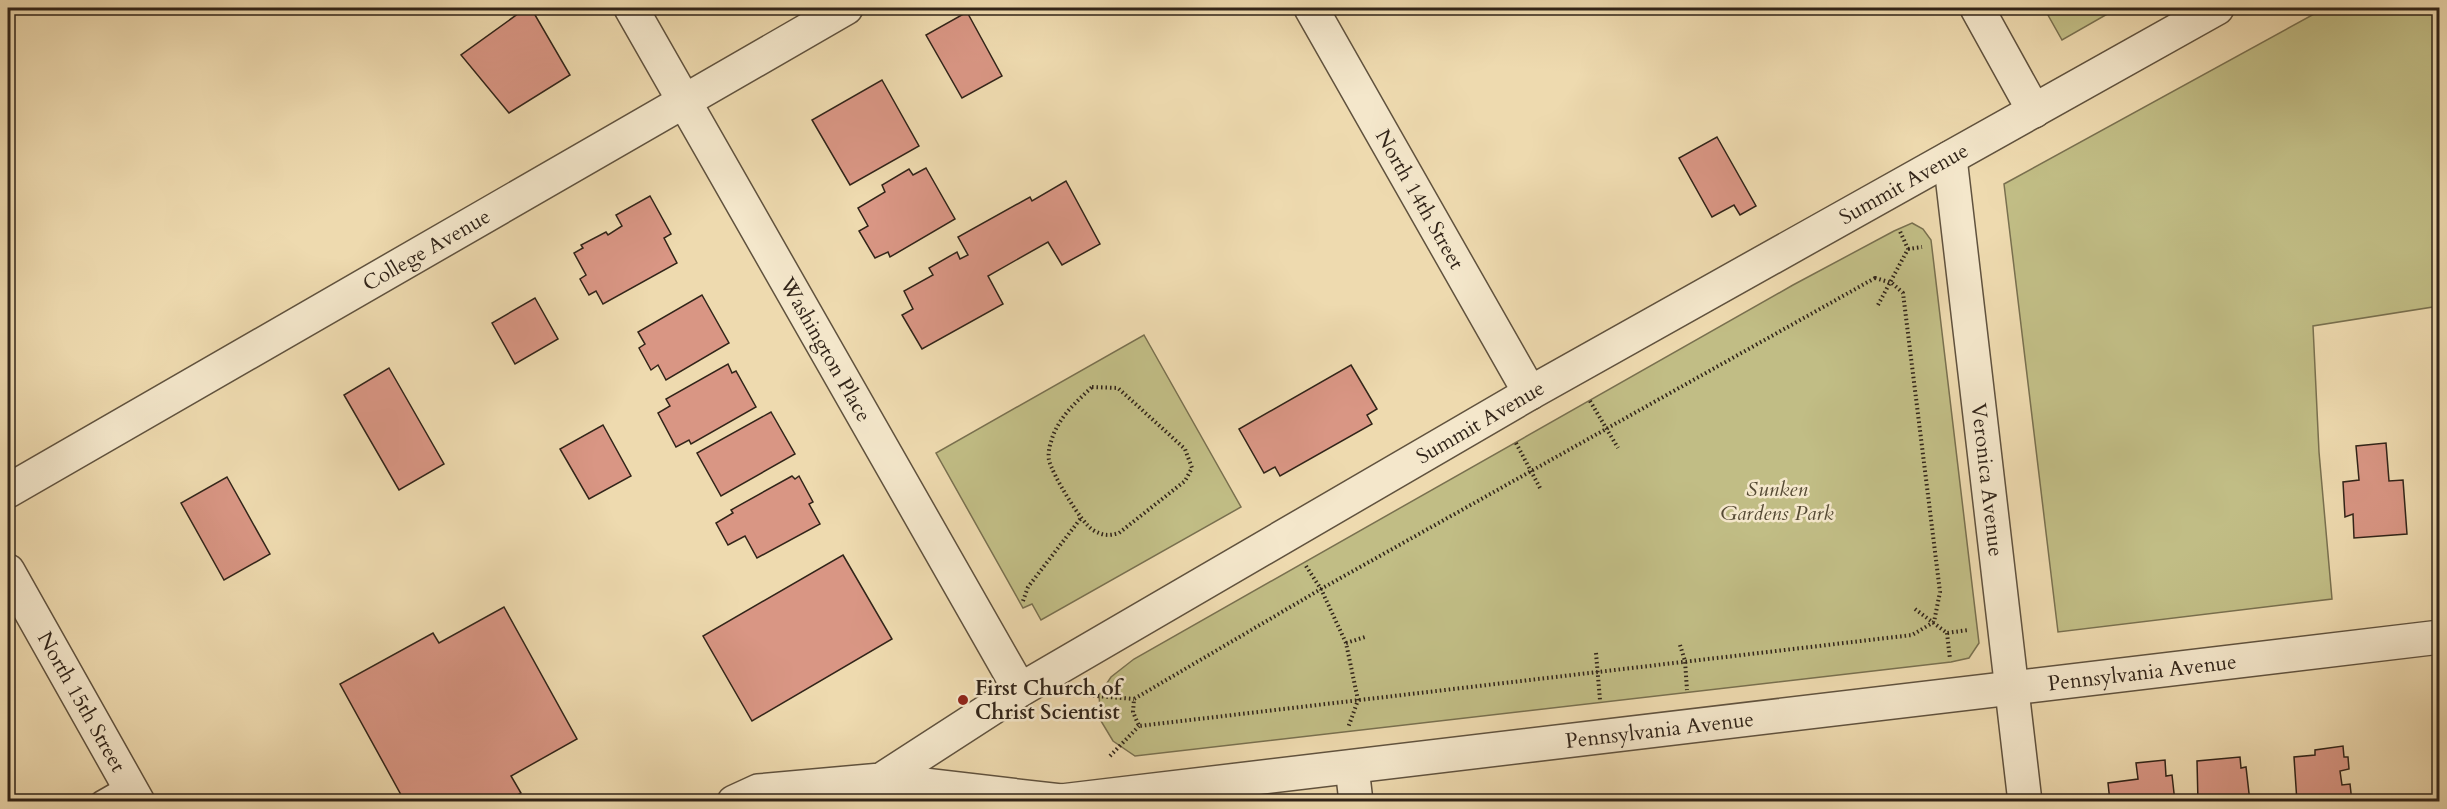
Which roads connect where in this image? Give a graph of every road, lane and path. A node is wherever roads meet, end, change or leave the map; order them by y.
1 (631, 8) edge
2 (846, 8) edge
3 (1311, 8) edge
4 (1977, 8) edge
5 (2217, 8) edge
6 (684, 101) junction
7 (2034, 111) junction
8 (1950, 158) junction
9 (1908, 249) dead end
10 (1892, 283) junction
11 (1878, 305) dead end
12 (1530, 393) junction
13 (1606, 428) junction
14 (1617, 448) dead end
15 (1532, 471) junction
16 (1540, 488) dead end
17 (8, 491) edge
18 (1081, 518) junction
19 (8, 571) edge
20 (1321, 589) junction
21 (1023, 601) dead end
22 (1915, 609) dead end
23 (1934, 622) junction
24 (1365, 637) dead end
25 (2439, 637) edge
26 (1346, 643) junction
27 (1680, 645) dead end
28 (1596, 653) dead end
29 (1685, 661) junction
30 (1599, 671) junction
31 (2011, 688) junction
32 (1020, 690) junction
33 (1358, 700) junction
34 (1352, 767) junction
35 (880, 780) junction
36 (122, 796) edge
37 (734, 801) edge
38 (1356, 801) edge
39 (2025, 801) edge

1 - 6 street, Washington Place
2 - 6 street, College Avenue
3 - 12 street, North 14th Street
4 - 7 street
5 - 7 street, Summit Avenue
6 - 17 street, College Avenue
6 - 32 street, Washington Place
7 - 8 street, Summit Avenue
8 - 12 street, Summit Avenue
8 - 31 street, Veronica Avenue
9 - 10 path
10 - 11 path
10 - 13 path
10 - 23 path
12 - 32 street, Summit Avenue
13 - 14 path
13 - 15 path
15 - 16 path
15 - 20 path
18 - 18 path
18 - 21 path
19 - 36 street, North 15th Street
20 - 26 path
20 - 33 path
22 - 23 path
23 - 29 path
24 - 26 path
25 - 31 street, Pennsylvania Avenue
26 - 33 path
27 - 29 path
28 - 30 path
29 - 30 path
30 - 33 path
31 - 34 street, Pennsylvania Avenue
31 - 39 street, Veronica Avenue
32 - 35 street, Summit Avenue
34 - 35 street, Pennsylvania Avenue
34 - 38 street
35 - 37 street, Summit Avenue

